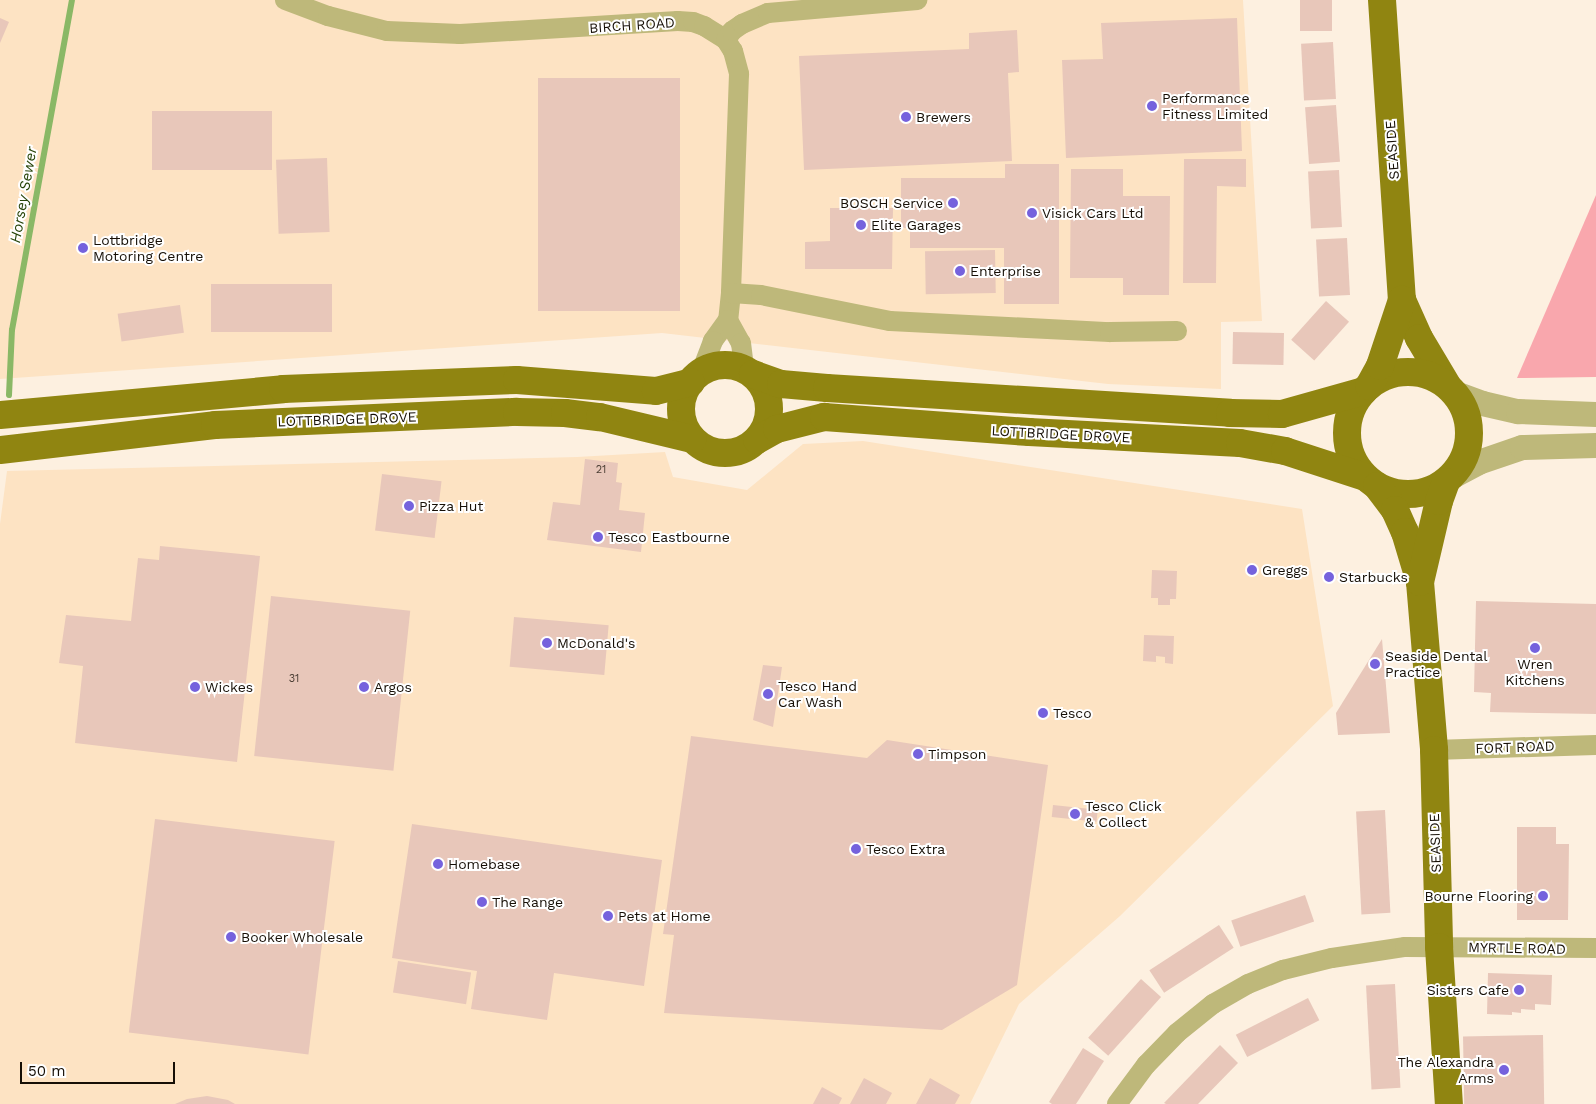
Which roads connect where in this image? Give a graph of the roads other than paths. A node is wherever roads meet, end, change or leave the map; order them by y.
1 (285, 0) edge
2 (917, 0) edge
3 (1382, 0) edge
4 (726, 40) junction
5 (731, 293) junction
6 (1402, 300) junction
7 (728, 320) junction
8 (1177, 331) dead end
9 (749, 372) junction
10 (696, 377) junction
11 (1366, 388) junction
12 (1451, 389) junction
13 (1596, 414) edge
14 (0, 415) edge
15 (692, 439) junction
16 (757, 440) junction
17 (1596, 445) edge
18 (0, 450) edge
19 (1449, 479) junction
20 (1371, 482) junction
21 (1420, 582) junction
22 (1596, 745) edge
23 (1434, 750) junction
24 (1439, 947) junction
25 (1596, 948) edge
26 (1117, 1104) edge
27 (1449, 1104) edge

1 - 4 street, BIRCH ROAD
2 - 4 street
3 - 6 main road, SEASIDE
4 - 5 street
5 - 7 street
5 - 8 street
6 - 11 main road, SEASIDE
6 - 12 main road, SEASIDE
7 - 9 street
7 - 10 street
9 - 10 main road
9 - 11 main road
9 - 16 main road
10 - 14 main road
10 - 15 main road
11 - 12 main road
11 - 20 main road
12 - 13 street
12 - 19 main road
15 - 16 main road
15 - 18 main road, LOTTBRIDGE DROVE
16 - 20 main road, LOTTBRIDGE DROVE
17 - 19 street
19 - 20 main road
19 - 21 main road, SEASIDE
20 - 21 main road, SEASIDE
21 - 23 main road, SEASIDE
22 - 23 street, FORT ROAD
23 - 24 main road, SEASIDE
24 - 25 street, MYRTLE ROAD
24 - 26 street, MYRTLE ROAD
24 - 27 main road, SEASIDE

